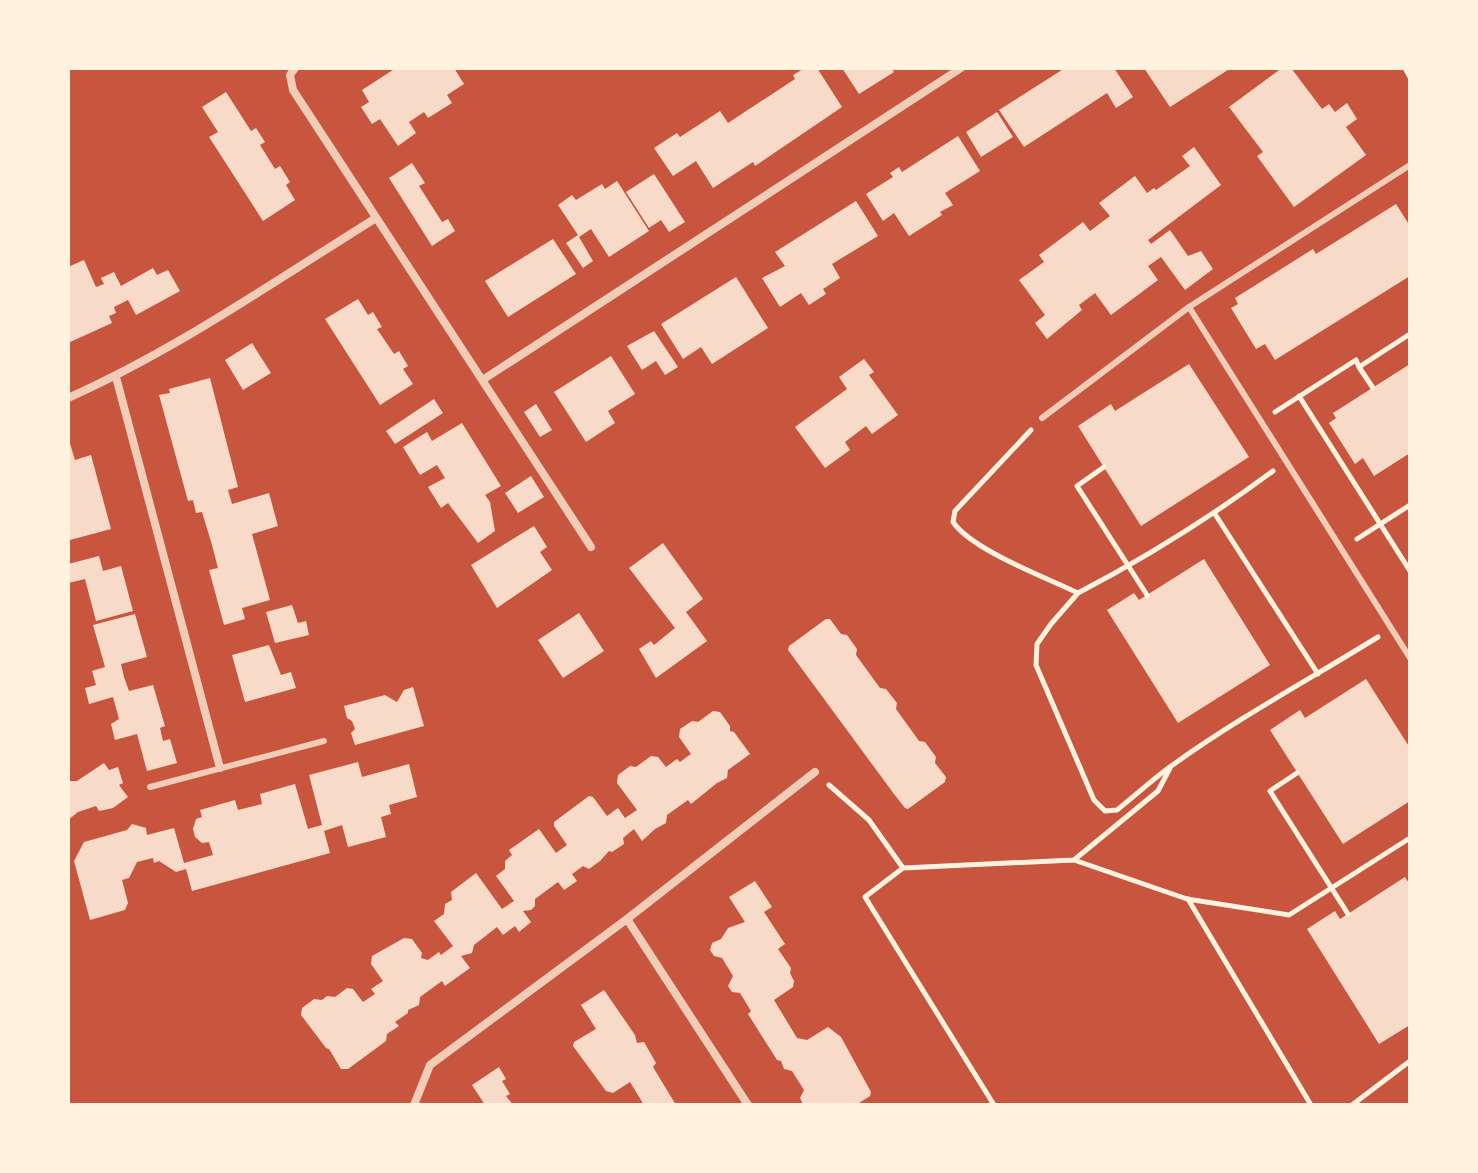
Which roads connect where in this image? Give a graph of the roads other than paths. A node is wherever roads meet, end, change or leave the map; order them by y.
1 (961, 68) edge
2 (292, 71) edge
3 (1410, 165) edge
4 (376, 218) junction
5 (1189, 307) junction
6 (116, 377) junction
7 (484, 379) junction
8 (68, 398) edge
9 (1042, 418) road end
10 (591, 547) dead end
11 (1410, 658) edge
12 (324, 741) dead end
13 (220, 768) junction
14 (815, 772) road end
15 (150, 787) dead end
16 (627, 919) junction
17 (414, 1105) edge
18 (748, 1105) edge

1 - 7 street
2 - 4 street
3 - 5 lane
4 - 6 street
4 - 7 street
5 - 9 lane
5 - 11 lane
6 - 8 street
6 - 13 street
7 - 10 street
12 - 13 lane
13 - 15 lane
14 - 16 street
16 - 17 street
16 - 18 street

